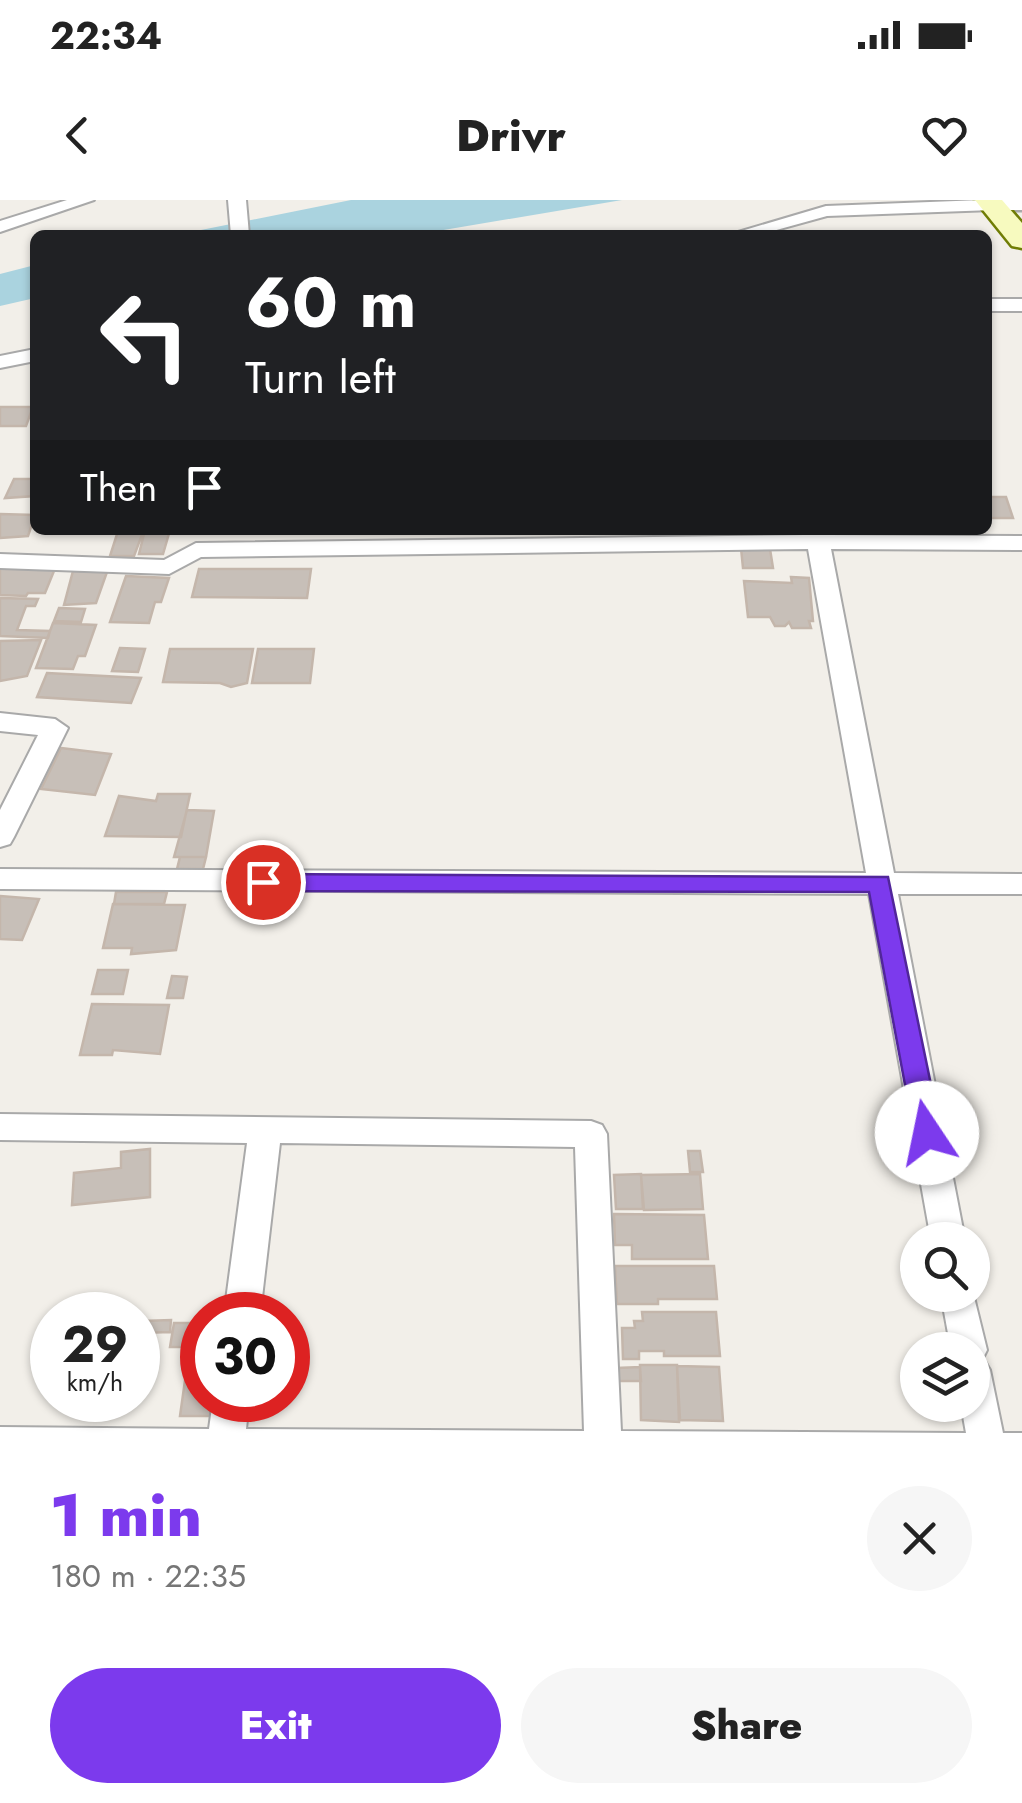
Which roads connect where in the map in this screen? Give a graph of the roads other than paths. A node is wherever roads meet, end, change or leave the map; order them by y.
1 (85, 200) edge
2 (236, 200) edge
3 (1013, 210) edge
4 (0, 227) edge
5 (239, 230) edge
6 (756, 230) edge
7 (992, 304) edge
8 (1022, 305) edge
9 (30, 356) edge
10 (0, 362) edge
11 (181, 535) edge
12 (817, 536) edge
13 (1022, 544) edge
14 (196, 550) junction
15 (0, 561) edge
16 (0, 722) edge
17 (0, 837) edge
18 (0, 880) edge
19 (880, 883) junction
20 (1022, 884) edge
21 (0, 1127) edge
22 (266, 1130) junction
23 (945, 1222) edge
24 (245, 1292) edge
25 (228, 1422) edge
26 (990, 1422) edge
27 (0, 1444) edge
28 (603, 1448) junction
29 (225, 1450) edge
30 (1000, 1452) edge

1 - 4 street
2 - 5 street
3 - 6 street
7 - 8 street
9 - 10 street
11 - 14 street
12 - 13 street
12 - 14 street
12 - 19 street
14 - 15 street
16 - 17 street
18 - 19 street
19 - 20 street
19 - 23 street
21 - 22 street
22 - 24 street
22 - 28 street
25 - 29 street
26 - 30 street
27 - 29 street
28 - 29 street
28 - 30 street

